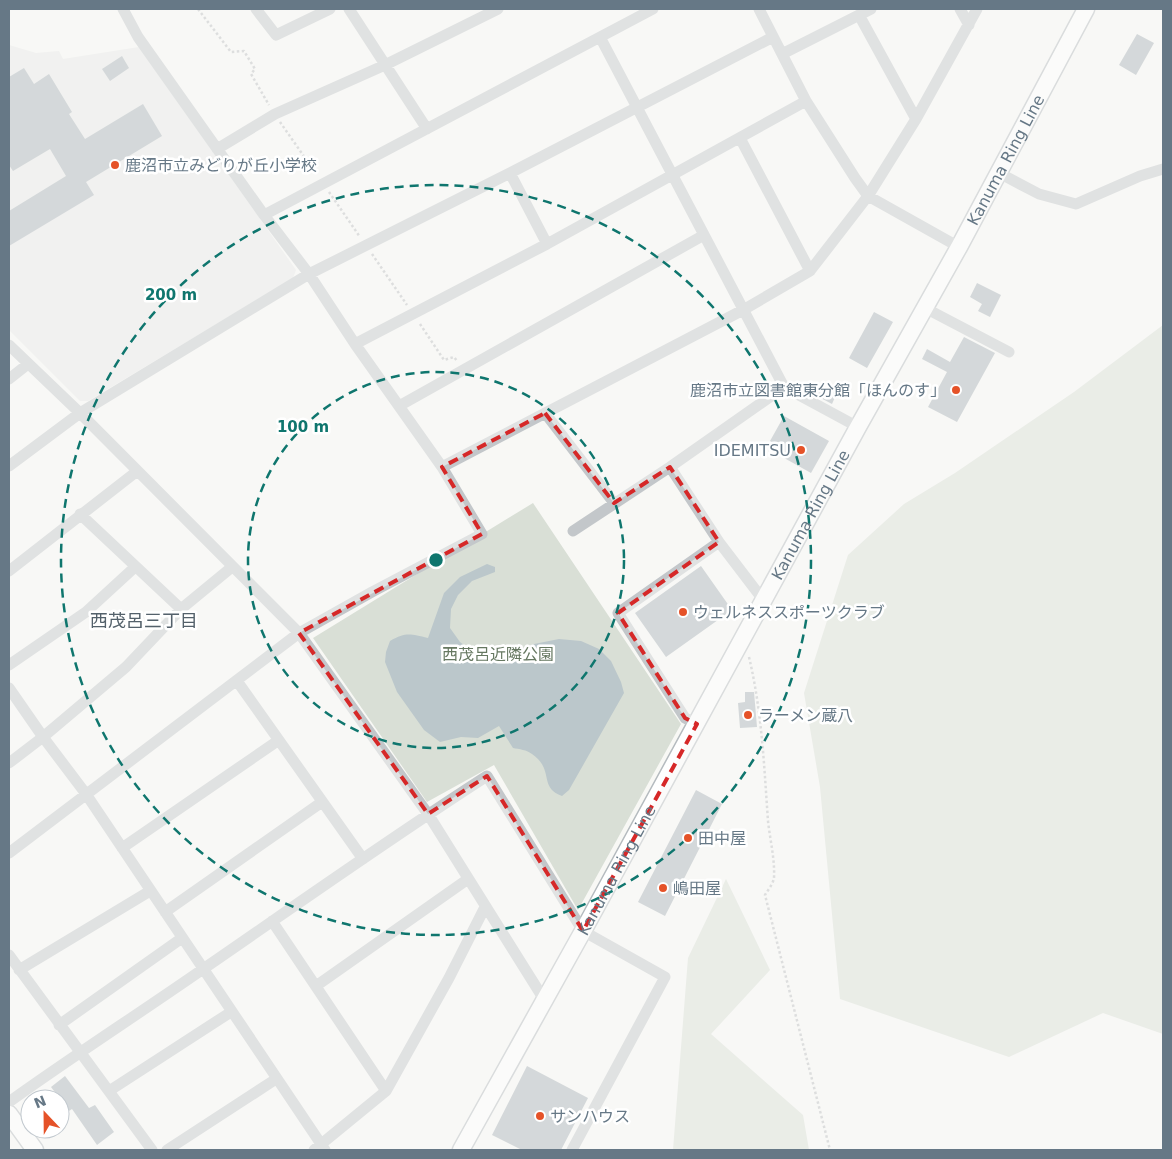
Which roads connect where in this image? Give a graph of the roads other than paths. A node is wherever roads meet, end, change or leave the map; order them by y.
1 (123, 9) edge
2 (256, 9) edge
3 (330, 9) edge
4 (349, 9) edge
5 (498, 9) edge
6 (653, 9) edge
7 (758, 9) edge
8 (871, 9) edge
9 (960, 9) edge
10 (977, 9) edge
11 (1086, 9) edge
12 (859, 15) junction
13 (969, 25) junction
14 (600, 37) junction
15 (773, 37) junction
16 (782, 54) junction
17 (385, 65) junction
18 (806, 101) junction
19 (637, 107) junction
20 (916, 119) junction
21 (427, 128) junction
22 (740, 138) junction
23 (217, 149) junction
24 (1163, 169) edge
25 (510, 173) junction
26 (999, 174) junction
27 (673, 175) junction
28 (868, 196) junction
29 (264, 214) junction
30 (704, 235) junction
31 (547, 244) junction
32 (959, 247) junction
33 (810, 271) junction
34 (309, 274) junction
35 (925, 308) junction
36 (744, 310) junction
37 (355, 344) junction
38 (9, 346) edge
39 (1009, 352) dead end
40 (28, 364) junction
41 (9, 379) edge
42 (784, 386) junction
43 (399, 406) junction
44 (544, 413) junction
45 (80, 414) junction
46 (858, 427) junction
47 (9, 466) edge
48 (442, 467) junction
49 (670, 467) junction
50 (136, 472) junction
51 (614, 503) junction
52 (80, 514) junction
53 (573, 532) dead end
54 (719, 542) junction
55 (232, 566) junction
56 (135, 567) junction
57 (9, 571) edge
58 (764, 601) junction
59 (181, 609) junction
60 (299, 633) junction
61 (9, 664) edge
62 (237, 681) junction
63 (9, 688) edge
64 (696, 724) junction
65 (42, 737) junction
66 (279, 740) junction
67 (9, 763) edge
68 (86, 794) junction
69 (322, 802) junction
70 (428, 814) junction
71 (122, 848) junction
72 (9, 854) edge
73 (363, 858) junction
74 (468, 879) junction
75 (150, 891) junction
76 (486, 906) junction
77 (165, 912) junction
78 (272, 921) junction
79 (583, 931) junction
80 (182, 938) junction
81 (9, 955) edge
82 (203, 969) junction
83 (19, 970) junction
84 (316, 986) junction
85 (545, 1001) junction
86 (231, 1012) junction
87 (59, 1025) junction
88 (80, 1051) junction
89 (276, 1079) junction
90 (386, 1090) junction
91 (109, 1091) junction
92 (9, 1102) edge
93 (9, 1114) edge
94 (320, 1148) edge
95 (35, 1150) edge
96 (152, 1150) edge
97 (167, 1150) edge
98 (462, 1150) edge
99 (572, 1150) edge

1 - 23 street
2 - 3 street
4 - 17 street
5 - 17 street
6 - 14 street
7 - 15 street
8 - 12 street
9 - 13 street
10 - 13 street
11 - 26 main road, Kanuma Ring Line
12 - 16 street
12 - 20 street
13 - 20 street
14 - 19 street
14 - 21 street
15 - 16 street
15 - 19 street
16 - 18 street
17 - 21 street
17 - 23 street
18 - 22 street
18 - 28 street
19 - 25 street
19 - 27 street
20 - 28 street
21 - 29 street
22 - 27 street
22 - 33 street
23 - 29 street
24 - 26 street
25 - 31 street
25 - 34 street
26 - 32 main road, Kanuma Ring Line
27 - 30 street
27 - 31 street
28 - 32 street
28 - 33 street
29 - 34 street
30 - 36 street
30 - 43 street
31 - 37 street
32 - 35 main road, Kanuma Ring Line
33 - 36 street
34 - 37 street
34 - 45 street
35 - 39 street
35 - 46 main road, Kanuma Ring Line
36 - 42 street
36 - 44 street
37 - 43 street
38 - 40 street
40 - 41 street
40 - 45 street
42 - 46 street
42 - 49 street
43 - 48 street
44 - 48 street
44 - 51 street
45 - 47 street
45 - 50 street
46 - 58 main road, Kanuma Ring Line
48 - 60 street
49 - 51 street
49 - 54 street
50 - 52 street
50 - 55 street
51 - 53 street
52 - 56 street
52 - 57 street
54 - 58 street
54 - 64 street
55 - 59 street
55 - 60 street
56 - 59 street
56 - 61 street
58 - 64 main road, Kanuma Ring Line
59 - 65 street
60 - 62 street
60 - 70 street
62 - 66 street
62 - 68 street
63 - 65 street
64 - 79 main road, Kanuma Ring Line
65 - 67 street
65 - 68 street
66 - 69 street
66 - 71 street
68 - 71 street
68 - 72 street
69 - 73 street
69 - 77 street
70 - 73 street
70 - 74 street
70 - 79 street
71 - 75 street
73 - 78 street
74 - 76 street
74 - 84 street
75 - 77 street
75 - 83 street
76 - 85 street
76 - 90 street
77 - 80 street
78 - 82 street
78 - 84 street
79 - 85 main road, Kanuma Ring Line
79 - 99 street
80 - 82 street
80 - 87 street
81 - 83 street
82 - 86 street
82 - 88 street
83 - 87 street
84 - 90 street
85 - 98 main road, Kanuma Ring Line
86 - 89 street
86 - 91 street
87 - 88 street
88 - 91 street
88 - 92 street
89 - 94 street
89 - 97 street
90 - 94 street
91 - 96 street
93 - 95 main road

